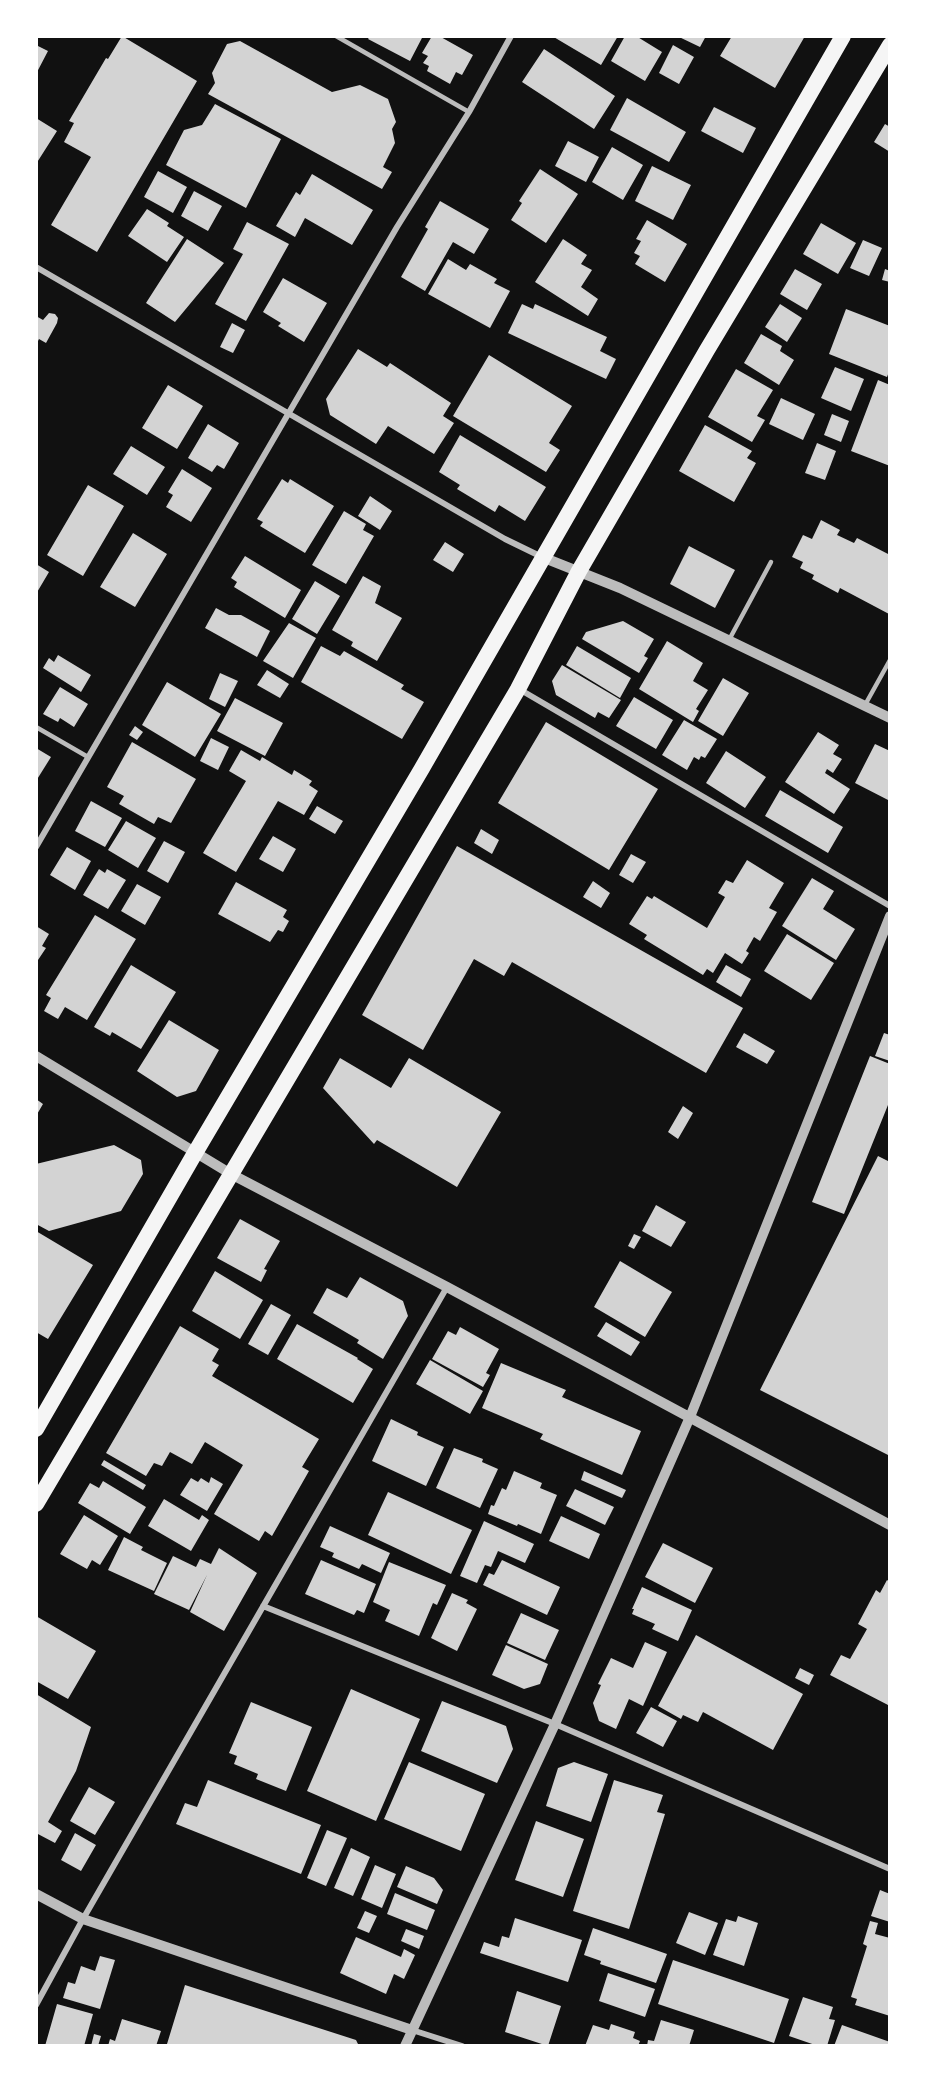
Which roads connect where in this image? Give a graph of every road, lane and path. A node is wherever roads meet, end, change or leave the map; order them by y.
1 (336, 36) edge
2 (511, 36) edge
3 (843, 36) edge
4 (890, 45) edge
5 (469, 112) junction
6 (36, 267) edge
7 (288, 415) junction
8 (542, 558) junction
9 (771, 562) dead end
10 (579, 571) junction
11 (729, 640) junction
12 (890, 660) edge
13 (518, 689) junction
14 (864, 706) junction
15 (890, 718) edge
16 (36, 727) edge
17 (88, 758) junction
18 (36, 847) edge
19 (890, 906) edge
20 (890, 916) edge
21 (36, 1056) edge
22 (195, 1153) junction
23 (231, 1174) junction
24 (447, 1287) junction
25 (690, 1417) junction
26 (36, 1429) edge
27 (36, 1504) edge
28 (890, 1525) edge
29 (263, 1606) junction
30 (555, 1724) junction
31 (890, 1869) edge
32 (36, 1894) edge
33 (83, 1918) junction
34 (36, 2005) edge
35 (412, 2030) junction
36 (405, 2046) edge
37 (462, 2046) edge

1 - 5 lane
2 - 5 street
3 - 8 highway
4 - 10 highway
5 - 7 street
6 - 7 street
7 - 8 street
7 - 17 street
8 - 10 street
8 - 22 highway
9 - 11 lane
10 - 11 street
10 - 13 highway
11 - 14 street
12 - 14 lane
13 - 19 street
13 - 23 highway
14 - 15 street
16 - 17 lane
17 - 18 street
20 - 25 street
21 - 22 street
22 - 23 street
22 - 26 highway
23 - 24 street
23 - 27 highway
24 - 25 street
24 - 29 street
25 - 28 street
25 - 30 street
29 - 30 street
29 - 33 street
30 - 31 street
30 - 35 street
32 - 33 street
33 - 34 street
33 - 35 street
35 - 36 street
35 - 37 street

